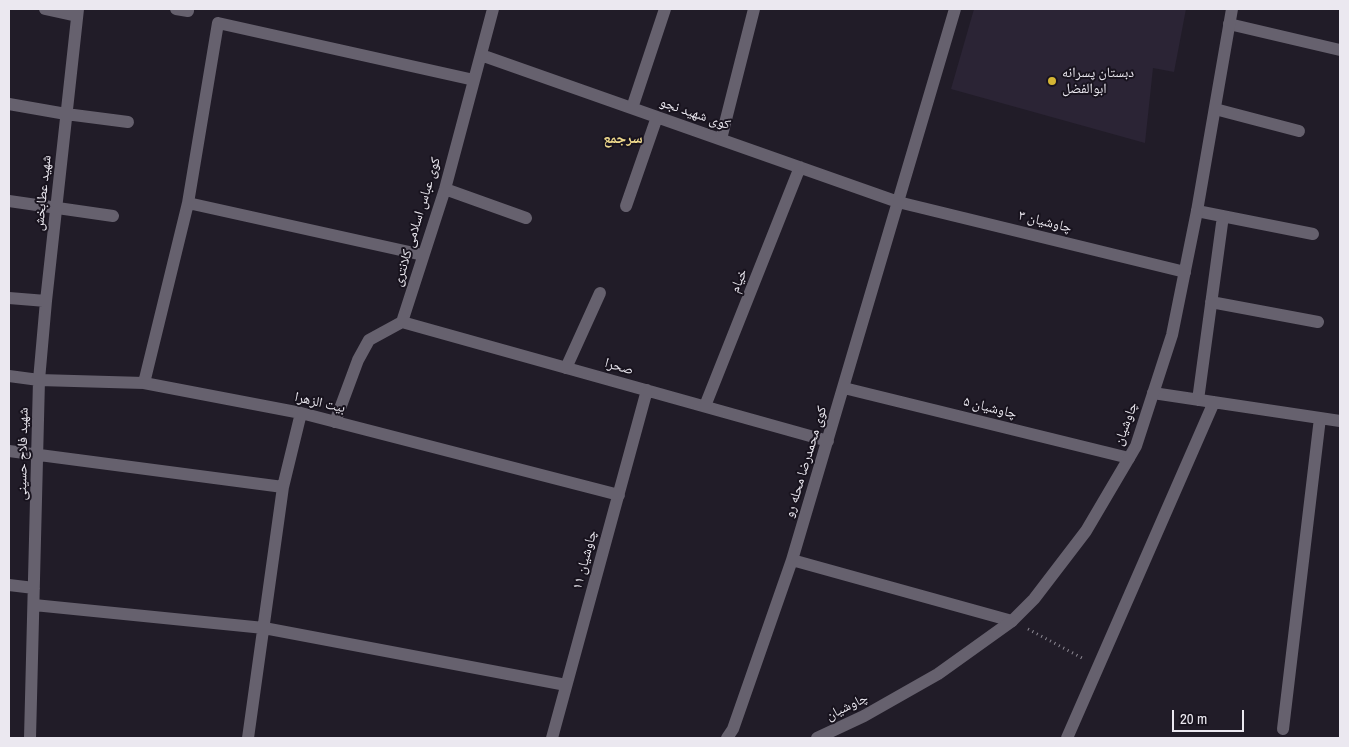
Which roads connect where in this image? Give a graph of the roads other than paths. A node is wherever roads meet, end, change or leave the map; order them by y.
1 (45, 9) edge
2 (493, 9) edge
3 (665, 9) edge
4 (754, 9) edge
5 (955, 9) edge
6 (1232, 9) edge
7 (77, 12) edge
8 (1229, 24) junction
9 (1340, 50) edge
10 (481, 55) junction
11 (474, 80) junction
12 (9, 104) edge
13 (632, 108) junction
14 (1214, 109) junction
15 (66, 114) junction
16 (658, 117) junction
17 (128, 122) dead end
18 (1299, 131) dead end
19 (722, 139) junction
20 (800, 167) junction
21 (444, 189) junction
22 (9, 201) edge
23 (898, 202) junction
24 (188, 203) junction
25 (626, 206) dead end
26 (57, 208) junction
27 (1197, 211) junction
28 (113, 216) dead end
29 (1224, 216) junction
30 (526, 218) dead end
31 (1314, 234) dead end
32 (423, 255) junction
33 (1185, 272) junction
34 (600, 293) dead end
35 (9, 298) edge
36 (46, 301) junction
37 (1211, 302) junction
38 (402, 322) junction
39 (1318, 322) dead end
40 (566, 368) junction
41 (9, 376) edge
42 (39, 380) junction
43 (144, 383) junction
44 (844, 388) junction
45 (647, 390) junction
46 (1153, 393) junction
47 (1198, 400) junction
48 (1214, 402) junction
49 (705, 406) junction
50 (301, 413) junction
51 (1320, 418) junction
52 (1340, 421) edge
53 (335, 422) junction
54 (828, 441) junction
55 (9, 451) edge
56 (38, 454) junction
57 (1129, 458) junction
58 (283, 487) junction
59 (619, 495) junction
60 (792, 560) junction
61 (9, 584) edge
62 (34, 588) junction
63 (34, 605) junction
64 (1012, 621) junction
65 (264, 628) junction
66 (566, 685) junction
67 (1283, 729) dead end
68 (733, 735) edge
69 (30, 738) edge
70 (248, 738) edge
71 (552, 738) edge
72 (817, 738) edge
73 (1067, 738) edge

1 - 7 street
2 - 10 street, کوی عباس اسلامی کلانتری
3 - 13 street
4 - 19 street
5 - 23 street, کوی محمدرضا محله رو
6 - 8 street, چاوشیان
7 - 15 street, شهید عطابخش
8 - 9 street
8 - 14 street, چاوشیان
10 - 11 street, کوی عباس اسلامی کلانتری
10 - 13 street, کوی شهید نجو
11 - 21 street, کوی عباس اسلامی کلانتری
11 - 24 street
12 - 15 street
13 - 16 street, کوی شهید نجو
14 - 18 street
14 - 27 street, چاوشیان
15 - 17 street
15 - 26 street, شهید عطابخش
16 - 19 street, کوی شهید نجو
16 - 25 street
19 - 20 street, کوی شهید نجو
20 - 23 street, کوی شهید نجو
20 - 49 street, خیام
21 - 30 street
21 - 32 street, کوی عباس اسلامی کلانتری
22 - 26 street
23 - 33 street, چاوشیان ۳
23 - 44 street, کوی محمدرضا محله رو
24 - 32 street
24 - 43 street
26 - 28 street
26 - 36 street, شهید عطابخش
27 - 29 street
27 - 33 street, چاوشیان
29 - 31 street
29 - 37 street
32 - 38 street, کوی عباس اسلامی کلانتری
33 - 46 street, چاوشیان
34 - 40 street
35 - 36 street
36 - 42 street, شهید عطابخش
37 - 39 street
37 - 47 street
38 - 40 street, صحرا
38 - 53 street
40 - 45 street, صحرا
41 - 42 street, بیت الزهرا
42 - 43 street, بیت الزهرا
42 - 56 street, شهید فلاح حسینی
43 - 50 street, بیت الزهرا
44 - 54 street, کوی محمدرضا محله رو
44 - 57 street, چاوشیان ۵
45 - 49 street, صحرا
45 - 59 street, چاوشیان ۱۱
46 - 47 street
46 - 57 street, چاوشیان
47 - 48 street
48 - 51 street
48 - 73 street
49 - 54 street, صحرا
50 - 53 street, بیت الزهرا
50 - 58 street
51 - 52 street
51 - 67 street
53 - 59 street, بیت الزهرا
54 - 60 street, کوی محمدرضا محله رو
55 - 56 street
56 - 58 street
56 - 62 street, شهید فلاح حسینی
57 - 64 street, چاوشیان
58 - 65 street
59 - 66 street, چاوشیان ۱۱
60 - 64 street
60 - 68 street, کوی محمدرضا محله رو
61 - 62 street
62 - 63 street, شهید فلاح حسینی
63 - 65 street
63 - 69 street, شهید فلاح حسینی
64 - 72 street, چاوشیان
65 - 66 street
65 - 70 street
66 - 71 street, چاوشیان ۱۱

